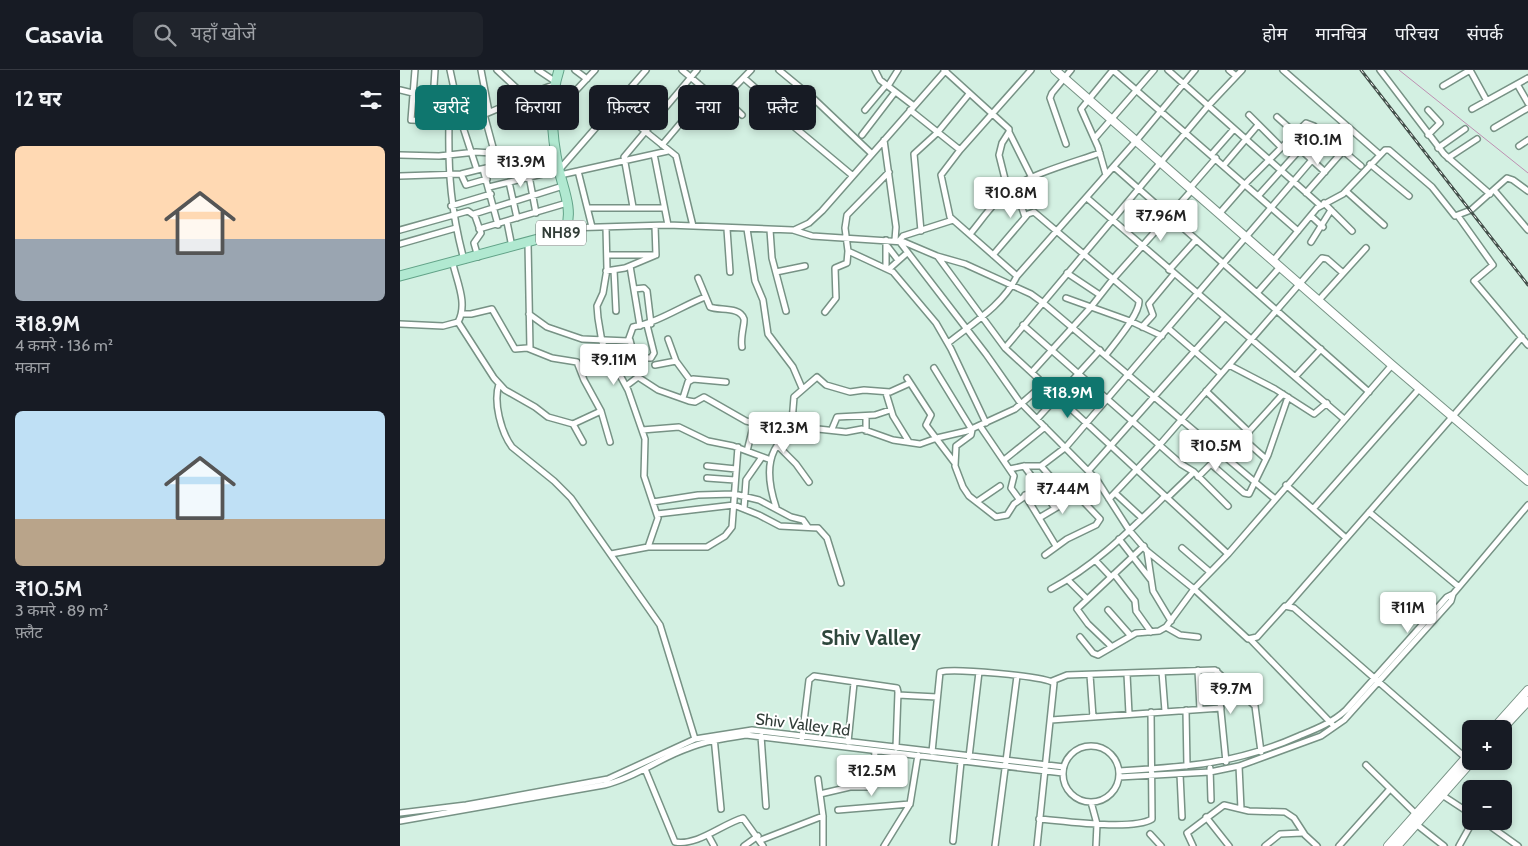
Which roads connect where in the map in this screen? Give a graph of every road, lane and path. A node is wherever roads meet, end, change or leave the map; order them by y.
1 (415, 70) edge
2 (435, 70) edge
3 (450, 70) edge
4 (481, 70) edge
5 (497, 70) edge
6 (538, 70) edge
7 (559, 70) edge
8 (574, 70) edge
9 (595, 70) edge
10 (682, 70) edge
11 (697, 70) edge
12 (751, 70) edge
13 (779, 70) edge
14 (875, 70) edge
15 (898, 70) edge
16 (945, 70) edge
17 (1031, 70) edge
18 (1055, 70) edge
19 (1071, 70) edge
20 (1113, 70) edge
21 (1154, 70) edge
22 (1168, 70) edge
23 (1195, 70) edge
24 (1229, 70) edge
25 (1242, 70) edge
26 (1283, 70) edge
27 (1380, 70) edge
28 (1470, 70) edge
29 (643, 71) edge
30 (1236, 76) junction
31 (691, 77) junction
32 (744, 78) junction
33 (1064, 78) junction
34 (1528, 78) edge
35 (587, 79) junction
36 (555, 84) joint
37 (1183, 84) junction
38 (1517, 84) junction
39 (434, 85) edge
40 (454, 85) edge
41 (483, 85) edge
42 (513, 85) edge
43 (631, 85) edge
44 (700, 85) edge
45 (737, 85) edge
46 (887, 85) junction
47 (1443, 86) dead end
48 (579, 87) edge
49 (400, 90) edge
50 (1137, 91) junction
51 (895, 92) junction
52 (413, 94) junction
53 (969, 94) junction
54 (1088, 99) junction
55 (1487, 101) junction
56 (1528, 103) edge
57 (1208, 106) junction
58 (912, 108) junction
59 (1528, 108) edge
60 (865, 110) dead end
61 (1161, 110) junction
62 (1428, 110) dead end
63 (1472, 110) dead end
64 (739, 113) edge
65 (992, 115) junction
66 (742, 116) dead end
67 (1248, 116) dead end
68 (1278, 117) dead end
69 (487, 119) edge
70 (1111, 119) junction
71 (415, 120) edge
72 (1258, 125) junction
73 (678, 126) edge
74 (1465, 128) dead end
75 (1494, 128) dead end
76 (1234, 129) junction
77 (449, 130) edge
78 (465, 130) edge
79 (554, 130) edge
80 (595, 130) edge
81 (644, 130) edge
82 (647, 132) junction
83 (1010, 132) junction
84 (1186, 132) junction
85 (937, 133) junction
86 (1295, 133) junction
87 (862, 135) dead end
88 (1428, 135) junction
89 (1312, 136) dead end
90 (1095, 138) junction
91 (1246, 139) junction
92 (1477, 139) dead end
93 (884, 140) junction
94 (1528, 140) edge
95 (1136, 141) junction
96 (1066, 144) dead end
97 (662, 145) junction
98 (1519, 146) dead end
99 (1281, 147) junction
100 (1323, 147) dead end
101 (1438, 148) junction
102 (1300, 149) junction
103 (960, 150) junction
104 (668, 151) junction
105 (1343, 151) junction
106 (471, 152) junction
107 (556, 153) junction
108 (1100, 153) junction
109 (654, 154) junction
110 (872, 154) junction
111 (1379, 154) junction
112 (400, 155) edge
113 (448, 155) junction
114 (1214, 156) junction
115 (1448, 158) junction
116 (526, 160) junction
117 (624, 160) junction
118 (1269, 160) junction
119 (1312, 160) junction
120 (1161, 162) junction
121 (1370, 164) junction
122 (1224, 165) junction
123 (1114, 166) junction
124 (1361, 166) dead end
125 (483, 169) junction
126 (477, 170) junction
127 (1281, 170) junction
128 (578, 171) junction
129 (889, 172) junction
130 (1325, 172) junction
131 (560, 173) junction
132 (461, 174) junction
133 (448, 175) junction
134 (400, 176) edge
135 (853, 176) junction
136 (1031, 176) dead end
137 (1106, 176) junction
138 (529, 177) junction
139 (487, 179) junction
140 (509, 182) junction
141 (1294, 182) junction
142 (1246, 183) junction
143 (489, 186) junction
144 (563, 186) junction
145 (1015, 187) junction
146 (1138, 189) junction
147 (1191, 189) junction
148 (1008, 191) junction
149 (1346, 191) junction
150 (1528, 191) edge
151 (1492, 192) junction
152 (1306, 193) junction
153 (491, 194) junction
154 (1259, 195) junction
155 (532, 196) junction
156 (1409, 196) dead end
157 (1086, 198) junction
158 (513, 201) junction
159 (567, 203) junction
160 (1322, 204) junction
161 (451, 206) junction
162 (494, 207) junction
163 (633, 207) junction
164 (588, 208) junction
165 (663, 208) junction
166 (1273, 208) junction
167 (1331, 210) junction
168 (536, 213) junction
169 (474, 214) junction
170 (1219, 214) junction
171 (454, 215) junction
172 (1311, 216) junction
173 (1458, 216) junction
174 (1026, 217) junction
175 (1169, 217) junction
176 (517, 218) junction
177 (953, 220) junction
178 (1113, 221) junction
179 (507, 222) junction
180 (498, 225) junction
181 (668, 225) junction
182 (1384, 225) dead end
183 (606, 226) junction
184 (655, 226) junction
185 (694, 226) junction
186 (592, 227) junction
187 (1323, 227) junction
188 (456, 228) junction
189 (566, 228) junction
190 (727, 229) junction
191 (747, 229) junction
192 (400, 230) edge
193 (479, 230) junction
194 (770, 230) junction
195 (793, 230) junction
196 (1056, 230) junction
197 (1528, 230) edge
198 (921, 231) junction
199 (1298, 231) junction
200 (1352, 231) dead end
201 (970, 234) junction
202 (1247, 238) junction
203 (847, 239) junction
204 (886, 240) junction
205 (1196, 240) junction
206 (897, 241) junction
207 (1311, 242) dead end
208 (528, 243) junction
209 (400, 244) edge
210 (512, 247) junction
211 (888, 247) junction
212 (1143, 247) junction
213 (1366, 248) dead end
214 (848, 251) junction
215 (907, 253) junction
216 (608, 255) junction
217 (656, 255) junction
218 (993, 255) junction
219 (1083, 255) junction
220 (938, 256) junction
221 (478, 257) junction
222 (464, 260) junction
223 (898, 260) junction
224 (1273, 261) junction
225 (453, 264) junction
226 (1225, 265) junction
227 (630, 266) junction
228 (805, 266) dead end
229 (1280, 267) junction
230 (888, 269) junction
231 (614, 270) junction
232 (606, 271) junction
233 (730, 272) dead end
234 (776, 272) junction
235 (1172, 272) junction
236 (1067, 273) junction
237 (1343, 273) junction
238 (400, 276) edge
239 (1017, 276) junction
240 (698, 278) dead end
241 (1113, 279) junction
242 (1300, 283) junction
243 (1013, 285) junction
244 (634, 289) junction
245 (603, 293) junction
246 (1257, 293) junction
247 (615, 294) junction
248 (1198, 295) junction
249 (1100, 296) junction
250 (705, 297) junction
251 (1066, 298) dead end
252 (1319, 300) junction
253 (1042, 302) junction
254 (1091, 308) junction
255 (1277, 310) junction
256 (616, 311) dead end
257 (786, 311) dead end
258 (825, 312) dead end
259 (463, 314) junction
260 (529, 314) junction
261 (983, 316) junction
262 (1224, 318) junction
263 (1130, 321) junction
264 (458, 322) junction
265 (400, 324) edge
266 (649, 325) junction
267 (1023, 325) junction
268 (640, 326) junction
269 (1142, 326) junction
270 (1074, 327) junction
271 (966, 329) junction
272 (1169, 329) junction
273 (1162, 336) junction
274 (1522, 337) junction
275 (668, 339) dead end
276 (630, 340) junction
277 (1250, 340) junction
278 (602, 342) junction
279 (948, 343) junction
280 (1528, 345) edge
281 (742, 347) dead end
282 (1005, 348) junction
283 (530, 349) junction
284 (1321, 349) junction
285 (1053, 350) junction
286 (1100, 350) junction
287 (1195, 351) junction
288 (1106, 355) junction
289 (639, 358) junction
290 (676, 361) junction
291 (655, 364) dead end
292 (1229, 365) junction
293 (1392, 366) junction
294 (934, 368) dead end
295 (1032, 372) junction
296 (1221, 374) junction
297 (1078, 375) junction
298 (1128, 375) junction
299 (638, 377) junction
300 (1295, 377) junction
301 (690, 380) junction
302 (726, 382) dead end
303 (1045, 383) junction
304 (500, 384) junction
305 (626, 386) junction
306 (802, 388) junction
307 (1421, 388) junction
308 (1206, 392) junction
309 (1369, 392) junction
310 (886, 393) junction
311 (1286, 395) junction
312 (1059, 397) junction
313 (1155, 397) junction
314 (683, 398) junction
315 (1107, 400) junction
316 (1328, 403) junction
317 (1022, 405) junction
318 (890, 410) junction
319 (601, 412) junction
320 (866, 416) junction
321 (791, 417) junction
322 (1454, 417) junction
323 (1037, 419) junction
324 (1181, 419) junction
325 (1344, 420) junction
326 (1133, 422) junction
327 (754, 423) junction
328 (986, 423) junction
329 (1087, 423) junction
330 (573, 424) junction
331 (810, 424) junction
332 (980, 426) junction
333 (1045, 426) junction
334 (832, 429) junction
335 (642, 430) junction
336 (866, 430) junction
337 (972, 430) junction
338 (1249, 432) junction
339 (791, 434) junction
340 (937, 438) junction
341 (1243, 438) junction
342 (583, 442) dead end
343 (610, 442) dead end
344 (909, 442) junction
345 (1160, 445) junction
346 (778, 446) junction
347 (1112, 446) junction
348 (738, 447) junction
349 (1066, 447) junction
350 (1219, 450) junction
351 (747, 451) junction
352 (1224, 454) junction
353 (762, 457) junction
354 (1266, 459) junction
355 (771, 460) junction
356 (1004, 460) junction
357 (955, 463) junction
358 (1211, 464) junction
359 (707, 466) dead end
360 (1024, 466) junction
361 (1041, 466) junction
362 (1010, 469) junction
363 (736, 470) junction
364 (1089, 470) junction
365 (1136, 471) junction
366 (1196, 474) junction
367 (707, 478) dead end
368 (735, 480) junction
369 (1528, 481) edge
370 (809, 482) dead end
371 (1255, 482) junction
372 (1286, 485) junction
373 (1000, 486) dead end
374 (1038, 487) junction
375 (1115, 493) junction
376 (734, 494) junction
377 (1025, 495) junction
378 (744, 496) junction
379 (1076, 496) junction
380 (1166, 497) junction
381 (1019, 499) junction
382 (1109, 499) junction
383 (1275, 499) junction
384 (978, 501) junction
385 (653, 502) junction
386 (734, 505) junction
387 (1528, 505) edge
388 (1228, 506) dead end
389 (776, 507) junction
390 (744, 508) junction
391 (1055, 508) junction
392 (1313, 509) junction
393 (1369, 512) junction
394 (657, 514) junction
395 (1039, 518) junction
396 (1142, 518) junction
397 (808, 527) junction
398 (1129, 530) junction
399 (1346, 538) junction
400 (1119, 539) junction
401 (1056, 546) junction
402 (648, 547) junction
403 (1182, 548) dead end
404 (1145, 549) junction
405 (611, 554) junction
406 (1228, 554) junction
407 (1044, 555) dead end
408 (1132, 558) junction
409 (1095, 560) junction
410 (1210, 572) junction
411 (1113, 575) junction
412 (1068, 580) junction
413 (1151, 581) junction
414 (841, 583) dead end
415 (1459, 587) junction
416 (1051, 589) dead end
417 (1194, 589) junction
418 (1453, 594) junction
419 (1088, 599) junction
420 (1288, 605) junction
421 (1108, 610) dead end
422 (1170, 621) junction
423 (1166, 627) junction
424 (1151, 632) junction
425 (1130, 635) junction
426 (1080, 637) dead end
427 (1198, 638) dead end
428 (1251, 640) junction
429 (1112, 647) junction
430 (1198, 670) junction
431 (1217, 671) junction
432 (979, 672) junction
433 (1162, 672) junction
434 (1127, 674) junction
435 (1090, 675) junction
436 (1017, 676) junction
437 (1372, 678) junction
438 (1052, 681) junction
439 (854, 683) junction
440 (1378, 683) junction
441 (1528, 690) edge
442 (898, 695) junction
443 (937, 697) junction
444 (1528, 700) edge
445 (1220, 708) junction
446 (1200, 709) junction
447 (1186, 710) junction
448 (1165, 711) junction
449 (1151, 712) junction
450 (1129, 714) junction
451 (1093, 717) junction
452 (1051, 720) junction
453 (1501, 720) edge
454 (1510, 720) edge
455 (1331, 722) junction
456 (1335, 727) junction
457 (761, 736) junction
458 (714, 737) junction
459 (802, 738) junction
460 (696, 739) junction
461 (848, 742) junction
462 (896, 748) junction
463 (875, 751) junction
464 (932, 752) junction
465 (1261, 752) junction
466 (1462, 752) edge
467 (918, 753) junction
468 (969, 757) junction
469 (961, 762) junction
470 (1226, 762) junction
471 (1006, 764) junction
472 (1210, 764) junction
473 (1366, 765) dead end
474 (1187, 766) junction
475 (1240, 766) junction
476 (1462, 767) edge
477 (645, 768) junction
478 (1045, 769) junction
479 (1462, 769) edge
480 (1064, 770) junction
481 (1150, 772) junction
482 (1210, 772) junction
483 (1119, 774) junction
484 (1180, 774) junction
485 (818, 779) dead end
486 (1390, 788) junction
487 (820, 794) junction
488 (1442, 795) junction
489 (1211, 800) dead end
490 (1091, 802) junction
491 (910, 804) junction
492 (766, 806) dead end
493 (1462, 808) edge
494 (721, 809) dead end
495 (1241, 809) junction
496 (838, 810) dead end
497 (400, 814) edge
498 (1416, 814) junction
499 (823, 816) junction
500 (1182, 817) dead end
501 (1206, 818) junction
502 (1040, 819) junction
503 (400, 821) edge
504 (1097, 824) junction
505 (1416, 824) junction
506 (1468, 830) edge
507 (1496, 830) edge
508 (1302, 833) junction
509 (708, 834) junction
510 (1150, 834) dead end
511 (759, 838) junction
512 (953, 841) dead end
513 (714, 846) edge
514 (744, 846) edge
515 (763, 846) edge
516 (823, 846) edge
517 (884, 846) edge
518 (996, 846) edge
519 (1037, 846) edge
520 (1096, 846) edge
521 (1161, 846) edge
522 (1193, 846) edge
523 (1229, 846) edge
524 (1264, 846) edge
525 (1317, 846) edge
526 (1340, 846) edge
527 (1388, 846) edge
528 (1397, 846) edge
529 (1444, 846) edge
530 (1458, 846) edge
531 (1518, 846) edge

1 - 52 street
2 - 39 street
3 - 40 street
4 - 41 street
5 - 42 street
6 - 36 street
7 - 36 main road, NH89
8 - 35 street
9 - 35 street
10 - 31 street
11 - 31 street
12 - 32 street
13 - 110 street
14 - 46 street
15 - 46 street
16 - 53 street
16 - 58 street
17 - 65 street
18 - 33 street
19 - 33 street
20 - 50 street
20 - 54 street
21 - 50 street
22 - 37 street
23 - 37 street
24 - 30 street
25 - 30 street
26 - 111 street
27 - 88 street
28 - 47 street
28 - 55 street
29 - 43 street
30 - 57 street
31 - 44 street
31 - 82 street
32 - 45 street
32 - 135 street
33 - 54 street
33 - 96 street
34 - 38 street
35 - 48 street
37 - 57 street
37 - 61 street
38 - 55 street
38 - 56 street
46 - 51 street
46 - 60 street
49 - 52 street
50 - 61 street
50 - 70 street
51 - 58 street
51 - 87 street
52 - 71 street
53 - 65 street
53 - 85 street
54 - 70 street
54 - 90 street
55 - 63 street
57 - 76 street
57 - 84 street
58 - 85 street
58 - 93 street
59 - 75 street
61 - 84 street
61 - 95 street
62 - 88 street
64 - 66 street
65 - 83 street
65 - 103 street
67 - 72 street
68 - 86 street
69 - 106 street
70 - 90 street
70 - 95 street
72 - 91 street
72 - 99 street
73 - 97 street
74 - 101 street
76 - 91 street
76 - 114 street
77 - 113 street
78 - 106 street
79 - 107 main road, NH89
80 - 131 street
81 - 82 street
82 - 97 street
82 - 117 street
83 - 136 street
83 - 148 street
84 - 114 street
84 - 120 street
85 - 103 street
85 - 198 street
86 - 99 street
86 - 105 street
88 - 101 street
89 - 102 street
90 - 108 street
91 - 118 street
91 - 122 street
92 - 115 street
93 - 110 street
93 - 129 street
94 - 98 street
95 - 120 street
95 - 123 street
97 - 104 street
99 - 118 street
100 - 119 street
101 - 115 street
102 - 119 street
102 - 127 street
103 - 177 street
104 - 109 street
104 - 185 street
105 - 124 street
105 - 130 street
106 - 113 street
106 - 126 street
107 - 116 street
107 - 131 main road, NH89
108 - 137 street
108 - 145 street
109 - 117 street
109 - 165 street
110 - 135 street
111 - 121 street
111 - 173 street
112 - 113 street
113 - 133 street
114 - 122 street
114 - 147 street
115 - 151 street
116 - 125 street
116 - 138 street
117 - 128 street
117 - 163 street
118 - 127 street
118 - 142 street
119 - 130 street
119 - 141 street
120 - 146 street
120 - 147 street
121 - 149 street
121 - 156 street
122 - 142 street
123 - 137 street
123 - 146 street
125 - 126 street
125 - 139 street
126 - 132 street
127 - 141 street
127 - 154 street
128 - 131 street
128 - 164 street
129 - 203 street
129 - 206 street
130 - 152 street
131 - 138 street
131 - 144 main road, NH89
132 - 133 street
132 - 139 street
133 - 134 street
133 - 161 street
135 - 195 street
137 - 157 street
138 - 140 street
138 - 155 street
139 - 143 street
140 - 143 street
140 - 158 street
141 - 152 street
141 - 166 street
142 - 154 street
142 - 170 street
143 - 153 street
144 - 155 street
144 - 159 main road, NH89
145 - 148 street
145 - 174 street
146 - 175 street
146 - 178 street
147 - 170 street
147 - 175 street
148 - 201 street
149 - 160 street
149 - 182 street
150 - 151 street
151 - 173 street
151 - 197 street
152 - 160 street
153 - 161 street
153 - 162 street
154 - 166 street
155 - 158 street
155 - 168 street
157 - 178 street
157 - 196 street
158 - 162 street
158 - 176 street
159 - 168 street
159 - 189 main road, NH89
160 - 167 street
160 - 172 street
161 - 171 street
162 - 169 street
162 - 180 street
163 - 164 street
163 - 165 street
164 - 186 street
165 - 181 street
166 - 199 street
166 - 202 street
167 - 187 street
167 - 200 street
168 - 176 street
169 - 171 street
169 - 193 street
170 - 202 street
171 - 188 street
171 - 192 street
172 - 187 street
172 - 199 street
173 - 274 street
174 - 196 street
174 - 218 street
175 - 205 street
175 - 212 street
176 - 179 street
177 - 198 street
177 - 201 street
178 - 212 street
178 - 219 street
179 - 180 street
179 - 210 street
180 - 193 street
181 - 184 street
181 - 185 street
183 - 184 street
183 - 186 street
183 - 216 street
184 - 217 street
185 - 190 street
186 - 189 street
187 - 207 street
188 - 209 street
188 - 222 street
189 - 208 main road, NH89
190 - 191 street
190 - 233 street
191 - 194 street
191 - 306 street
193 - 221 street
194 - 195 street
194 - 234 street
195 - 203 street
196 - 219 street
196 - 239 street
198 - 206 street
199 - 224 street
201 - 218 street
202 - 224 street
202 - 226 street
203 - 204 street
203 - 214 street
204 - 206 street
204 - 211 street
205 - 226 street
205 - 235 street
206 - 215 street
206 - 220 street
208 - 210 main road, NH89
208 - 260 street
210 - 221 main road, NH89
211 - 223 street
211 - 230 street
212 - 235 street
212 - 241 street
213 - 237 street
214 - 230 street
214 - 258 street
215 - 223 street
215 - 271 street
216 - 217 street
216 - 232 street
217 - 227 street
218 - 239 street
219 - 236 street
219 - 241 street
220 - 243 street
220 - 261 street
221 - 222 main road, NH89
222 - 225 main road, NH89
223 - 230 street
224 - 229 street
225 - 238 main road, NH89
225 - 259 street
226 - 246 street
226 - 248 street
227 - 231 street
227 - 244 street
228 - 234 street
229 - 242 street
229 - 246 street
230 - 279 street
231 - 232 street
231 - 247 street
232 - 245 street
234 - 257 street
235 - 248 street
235 - 269 street
236 - 249 street
236 - 253 street
237 - 242 street
237 - 252 street
239 - 243 street
240 - 250 street
241 - 249 street
241 - 263 street
242 - 252 street
242 - 255 street
243 - 253 street
243 - 261 street
244 - 266 street
244 - 268 street
245 - 247 street
245 - 278 street
246 - 255 street
247 - 256 street
248 - 262 street
248 - 272 street
249 - 254 street
250 - 266 street
250 - 281 street
251 - 254 street
252 - 293 street
253 - 267 street
253 - 270 street
254 - 263 street
254 - 270 street
255 - 277 street
255 - 284 street
259 - 264 street
259 - 283 street
260 - 278 street
260 - 283 street
261 - 271 street
261 - 282 street
262 - 277 street
262 - 287 street
263 - 269 street
263 - 288 street
264 - 265 street
264 - 304 street
266 - 268 street
266 - 289 street
267 - 282 street
267 - 285 street
268 - 276 street
269 - 273 street
270 - 285 street
270 - 286 street
271 - 279 street
271 - 317 street
272 - 273 street
272 - 287 street
273 - 298 street
274 - 280 street
274 - 322 street
275 - 290 street
276 - 278 street
276 - 289 street
277 - 292 street
277 - 300 street
278 - 305 street
279 - 328 street
282 - 295 street
283 - 319 street
284 - 300 street
284 - 309 street
285 - 295 street
285 - 297 street
286 - 288 street
286 - 297 street
287 - 296 street
287 - 313 street
288 - 298 street
289 - 299 street
290 - 291 street
290 - 301 street
292 - 296 street
292 - 311 street
293 - 307 street
293 - 309 street
294 - 337 street
295 - 303 street
296 - 308 street
297 - 312 street
297 - 315 street
298 - 313 street
298 - 315 street
299 - 305 street
299 - 314 street
300 - 316 street
301 - 302 street
301 - 314 street
303 - 312 street
303 - 317 street
304 - 330 street
304 - 405 street
305 - 335 street
306 - 310 street
306 - 321 street
307 - 322 street
307 - 392 street
308 - 324 street
308 - 338 street
309 - 325 street
310 - 318 street
310 - 340 street
311 - 316 street
311 - 338 street
311 - 354 street
312 - 323 street
312 - 329 street
313 - 324 street
313 - 326 street
314 - 327 street
315 - 326 street
315 - 329 street
316 - 325 street
317 - 323 street
317 - 328 street
318 - 320 street
318 - 344 street
319 - 330 street
319 - 343 street
320 - 334 street
320 - 336 street
321 - 327 street
321 - 331 street
321 - 339 street
322 - 369 street
322 - 393 street
323 - 333 street
324 - 345 street
324 - 350 street
325 - 372 street
326 - 345 street
326 - 347 street
327 - 351 street
328 - 332 street
329 - 347 street
329 - 349 street
330 - 342 street
331 - 334 street
331 - 339 street
332 - 337 street
332 - 356 street
333 - 349 street
333 - 356 street
334 - 336 street
335 - 348 street
335 - 385 street
336 - 344 street
337 - 340 street
337 - 357 street
338 - 341 street
339 - 346 street
340 - 344 street
340 - 357 street
341 - 350 street
341 - 354 street
345 - 365 street
345 - 366 street
346 - 355 street
346 - 370 street
347 - 364 street
347 - 365 street
348 - 351 street
348 - 363 street
349 - 361 street
349 - 364 street
350 - 352 street
351 - 353 street
352 - 358 street
352 - 371 street
353 - 355 street
353 - 378 street
354 - 371 street
355 - 389 street
356 - 362 street
357 - 384 street
358 - 366 street
358 - 371 street
359 - 363 street
360 - 361 street
360 - 362 street
360 - 374 street
361 - 379 street
362 - 381 street
363 - 368 street
364 - 382 street
365 - 375 street
365 - 380 street
366 - 380 street
366 - 388 street
367 - 368 street
368 - 376 street
371 - 383 street
372 - 383 street
372 - 392 street
373 - 384 street
374 - 377 street
374 - 391 street
375 - 382 street
375 - 396 street
376 - 378 street
376 - 385 street
376 - 386 street
377 - 381 street
377 - 395 street
378 - 389 street
378 - 390 street
379 - 391 street
379 - 401 street
380 - 396 street
380 - 406 street
381 - 384 street
382 - 398 street
383 - 406 street
385 - 394 street
386 - 390 street
386 - 394 street
386 - 402 street
387 - 415 street
389 - 397 street
390 - 397 street
391 - 395 street
392 - 399 street
393 - 399 street
393 - 415 street
394 - 402 street
395 - 401 street
396 - 398 street
397 - 414 street
398 - 400 street
398 - 404 street
399 - 420 street
400 - 408 street
400 - 409 street
401 - 407 street
402 - 405 street
403 - 410 street
404 - 408 street
404 - 413 street
404 - 417 street
405 - 460 street
406 - 410 street
408 - 411 street
408 - 413 street
409 - 411 street
409 - 412 street
410 - 417 street
411 - 419 street
411 - 424 street
412 - 416 street
412 - 419 street
413 - 422 street
415 - 418 street
417 - 422 street
417 - 428 street
418 - 437 street
418 - 440 street
419 - 429 street
420 - 428 street
420 - 437 street
421 - 425 street
422 - 423 street
423 - 424 street
423 - 427 street
424 - 425 street
425 - 429 street
426 - 429 street
428 - 455 street
430 - 431 street
430 - 433 street
430 - 446 street
431 - 445 street
431 - 465 street
432 - 436 street
432 - 443 street
432 - 468 street
433 - 434 street
433 - 448 street
434 - 435 street
434 - 450 street
435 - 438 street
435 - 451 street
436 - 438 street
436 - 471 street
437 - 440 street
437 - 455 street
438 - 452 street
439 - 442 street
439 - 459 street
439 - 461 street
440 - 456 street
440 - 466 street
441 - 453 street
442 - 443 street
442 - 462 street
443 - 464 street
444 - 454 street
445 - 446 street
445 - 470 street
446 - 447 street
447 - 448 street
447 - 474 street
448 - 449 street
449 - 450 street
449 - 481 street
450 - 451 street
451 - 452 street
452 - 478 street
455 - 456 street
455 - 465 street
456 - 475 street
457 - 458 street, Shiv Valley Rd
457 - 459 street, Shiv Valley Rd
457 - 492 street
458 - 459 street, Shiv Valley Rd
458 - 460 street, Shiv Valley Rd
458 - 477 street, Shiv Valley Rd
458 - 494 street
459 - 461 street, Shiv Valley Rd
459 - 463 street, Shiv Valley Rd
460 - 497 street, Shiv Valley Rd
461 - 462 street, Shiv Valley Rd
462 - 467 street, Shiv Valley Rd
463 - 467 street, Shiv Valley Rd
463 - 487 street
464 - 467 street, Shiv Valley Rd
464 - 468 street, Shiv Valley Rd
465 - 470 street
467 - 469 street, Shiv Valley Rd
467 - 491 street
468 - 471 street, Shiv Valley Rd
469 - 471 street, Shiv Valley Rd
469 - 512 street
470 - 472 street
471 - 478 street, Shiv Valley Rd
471 - 518 street
472 - 474 street
472 - 482 street
473 - 486 street
474 - 481 street
475 - 482 street
475 - 495 street
476 - 498 street
477 - 503 street, Shiv Valley Rd
477 - 509 street
478 - 480 street, Shiv Valley Rd
478 - 502 street
479 - 488 street
480 - 483 street
480 - 490 street
481 - 483 street
481 - 484 street
481 - 504 street
482 - 484 street
482 - 489 street
483 - 490 street
484 - 500 street
485 - 487 street
486 - 498 street
486 - 526 street
487 - 499 street
488 - 493 street
488 - 505 street
490 - 504 street
491 - 496 street
491 - 517 street
495 - 501 street
495 - 508 street
498 - 527 street
499 - 511 street
499 - 516 street
501 - 522 street
501 - 523 street
502 - 504 street
502 - 519 street
504 - 520 street
505 - 528 street
505 - 529 street
506 - 530 street
507 - 531 street
508 - 524 street
508 - 525 street
509 - 511 street
509 - 513 street
510 - 521 street
511 - 514 street
511 - 515 street

